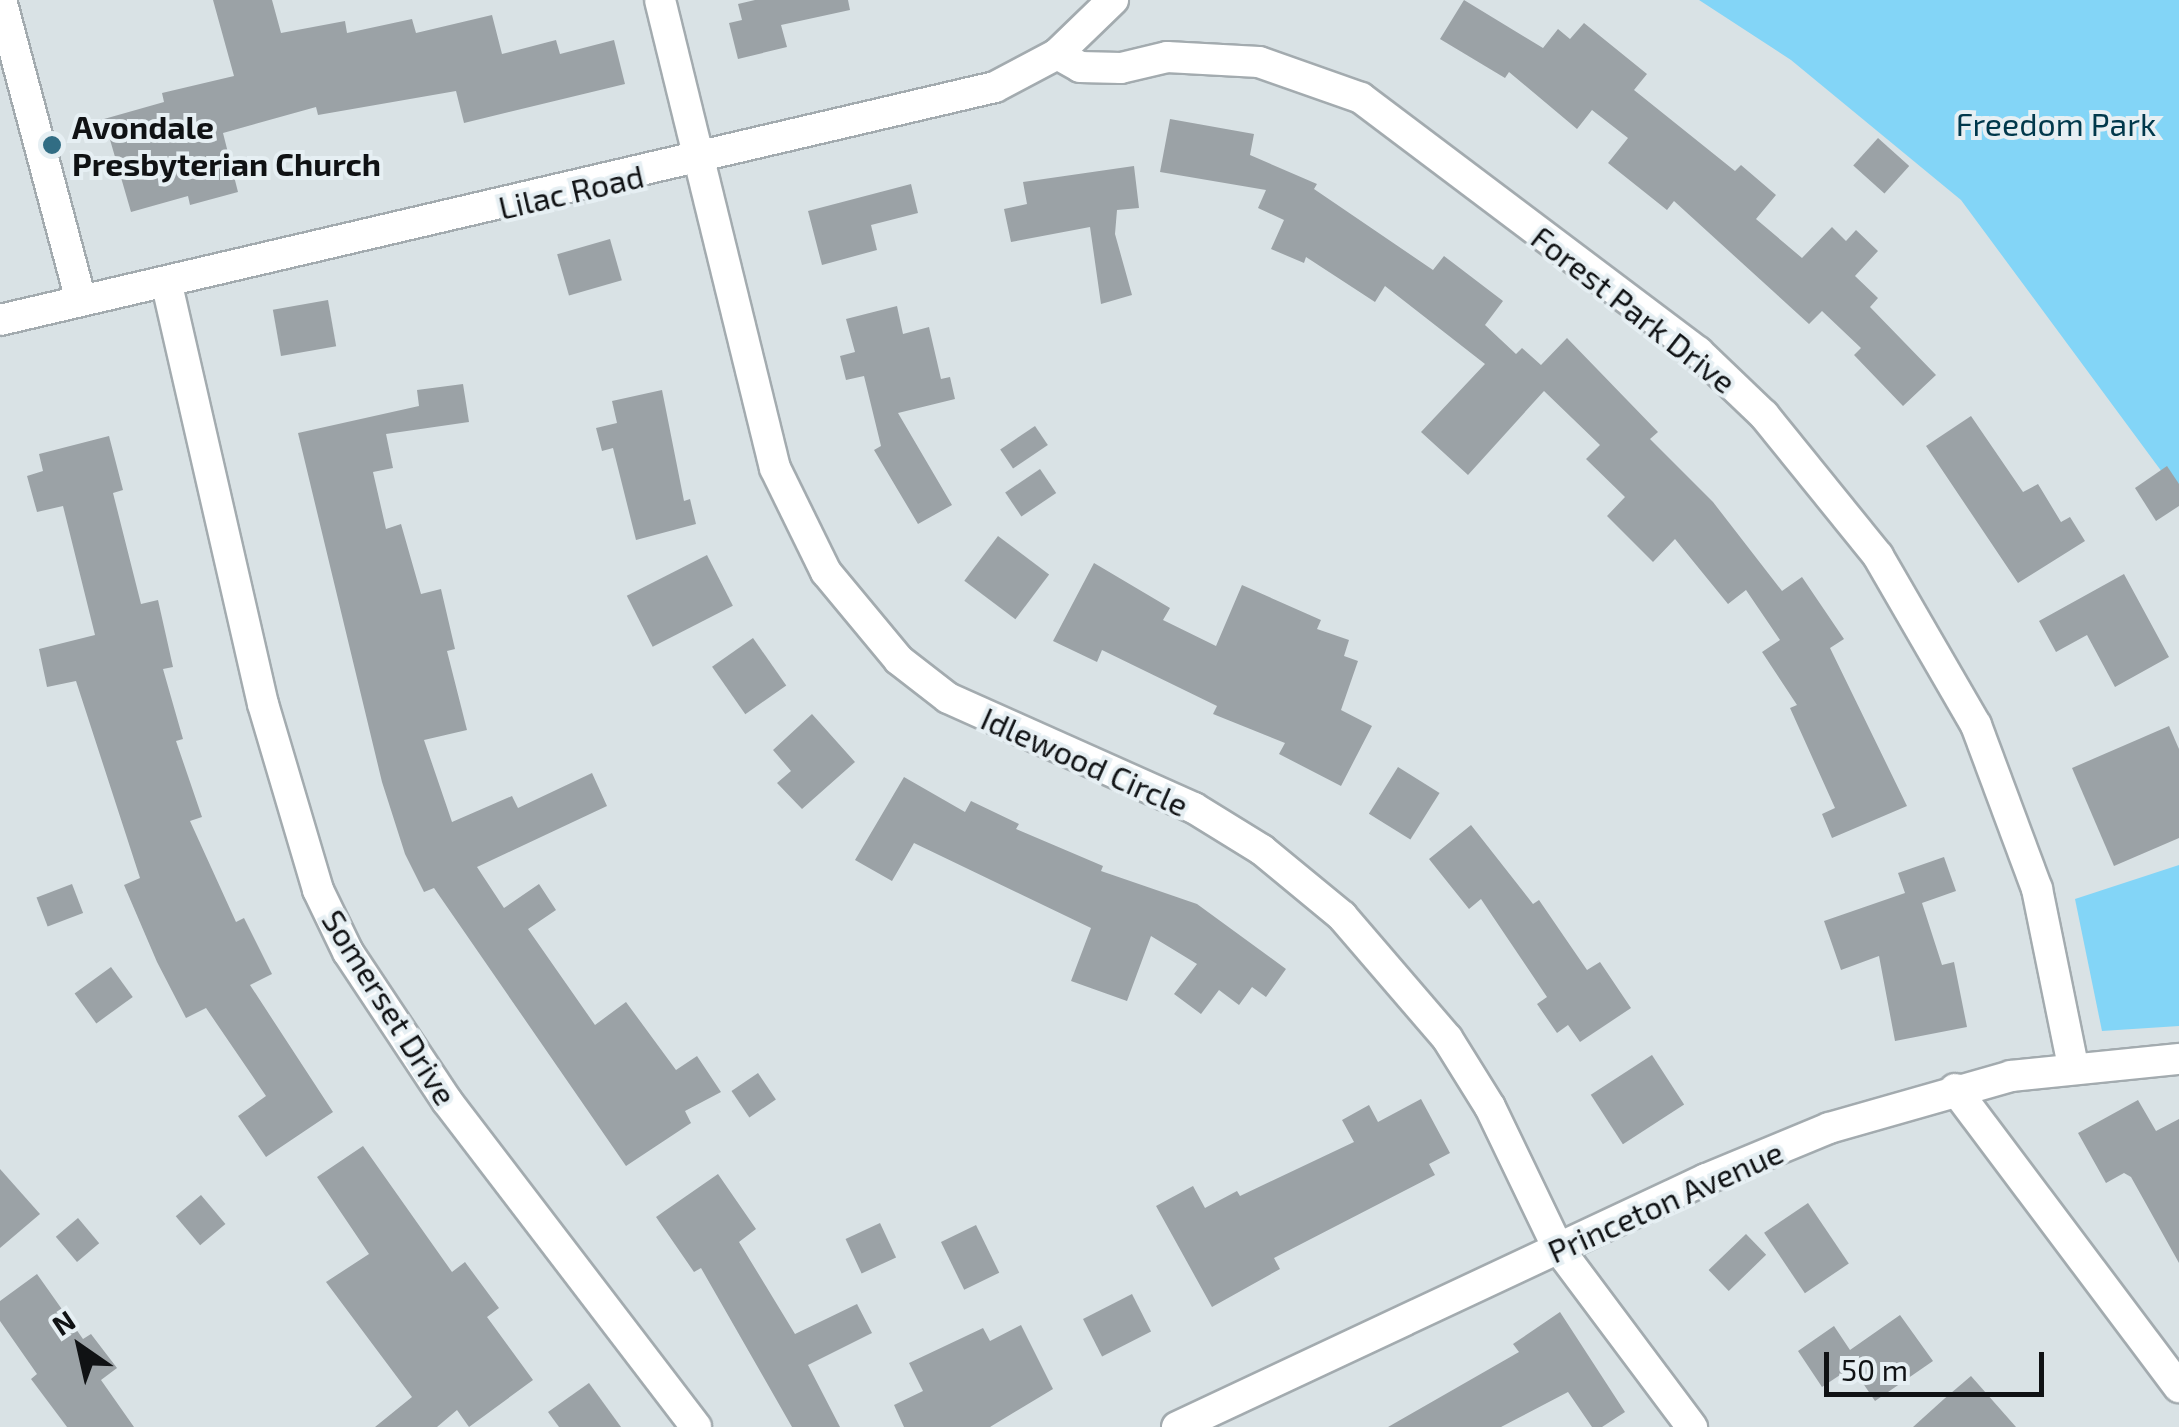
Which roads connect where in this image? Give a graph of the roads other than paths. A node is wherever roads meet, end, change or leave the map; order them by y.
1 (1, 0) edge
2 (660, 0) edge
3 (1112, 0) edge
4 (1057, 54) junction
5 (702, 160) junction
6 (167, 285) junction
7 (81, 301) junction
8 (0, 320) edge
9 (2179, 1059) edge
10 (2073, 1066) junction
11 (1955, 1089) junction
12 (1558, 1248) junction
13 (2179, 1387) edge
14 (696, 1427) edge
15 (1177, 1427) edge
16 (1692, 1427) edge

1 - 7 street
2 - 5 street, Idlewood Circle
3 - 4 street, Lilac Road
4 - 5 street, Lilac Road
4 - 10 street, Forest Park Drive
5 - 6 street, Lilac Road
5 - 12 street, Idlewood Circle
6 - 7 street, Lilac Road
6 - 14 street, Somerset Drive
7 - 8 street, Lilac Road
9 - 10 street, Princeton Avenue
10 - 11 street, Princeton Avenue
11 - 12 street, Princeton Avenue
11 - 13 street
12 - 15 street, Princeton Avenue
12 - 16 street, Idlewood Circle

